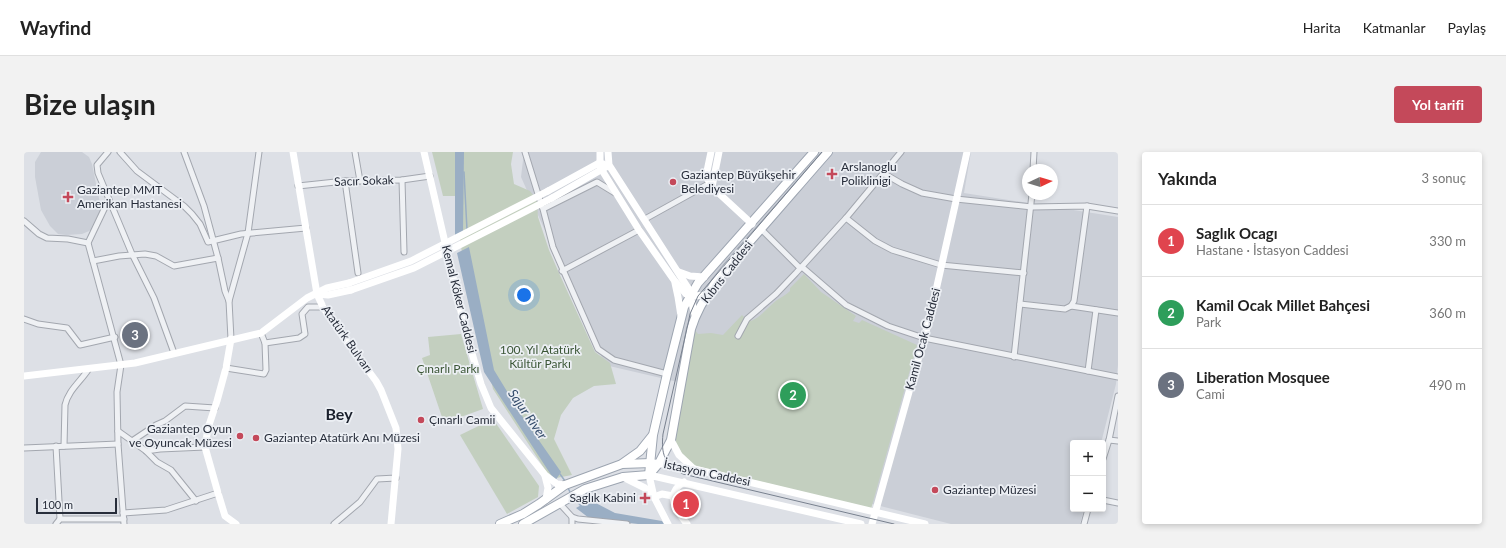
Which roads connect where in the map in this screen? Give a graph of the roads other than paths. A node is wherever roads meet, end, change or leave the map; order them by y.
1 (108, 152) edge
2 (120, 152) edge
3 (184, 152) edge
4 (259, 152) edge
5 (293, 152) edge
6 (355, 152) edge
7 (424, 152) edge
8 (525, 152) edge
9 (600, 152) edge
10 (608, 152) edge
11 (711, 152) edge
12 (719, 152) edge
13 (814, 152) edge
14 (828, 152) edge
15 (901, 152) edge
16 (967, 152) edge
17 (1034, 152) edge
18 (1034, 164) edge
19 (609, 165) junction
20 (600, 166) junction
21 (884, 173) junction
22 (430, 176) junction
23 (402, 180) junction
24 (345, 181) junction
25 (360, 181) junction
26 (712, 184) junction
27 (298, 186) junction
28 (619, 196) junction
29 (956, 199) junction
30 (1032, 200) edge
31 (108, 201) junction
32 (1087, 206) junction
33 (1032, 207) junction
34 (543, 210) junction
35 (1118, 211) edge
36 (846, 218) junction
37 (645, 219) junction
38 (24, 221) edge
39 (752, 224) junction
40 (306, 228) junction
41 (762, 229) junction
42 (639, 230) junction
43 (248, 233) junction
44 (213, 241) junction
45 (88, 243) junction
46 (404, 252) dead end
47 (132, 254) junction
48 (218, 258) junction
49 (93, 261) junction
50 (941, 266) junction
51 (801, 268) junction
52 (562, 271) junction
53 (679, 272) junction
54 (358, 273) dead end
55 (1024, 273) junction
56 (704, 276) junction
57 (674, 280) junction
58 (317, 294) junction
59 (690, 295) junction
60 (706, 296) junction
61 (307, 298) junction
62 (229, 302) junction
63 (1020, 304) junction
64 (1071, 306) junction
65 (308, 307) junction
66 (323, 307) junction
67 (1096, 310) junction
68 (1118, 313) edge
69 (695, 315) junction
70 (24, 319) edge
71 (681, 323) junction
72 (261, 333) junction
73 (738, 336) dead end
74 (115, 337) junction
75 (924, 338) junction
76 (231, 339) junction
77 (266, 343) junction
78 (174, 353) junction
79 (1014, 357) junction
80 (121, 365) junction
81 (226, 368) junction
82 (88, 370) junction
83 (1088, 371) junction
84 (667, 374) junction
85 (24, 376) edge
86 (1118, 377) edge
87 (1118, 396) edge
88 (215, 408) junction
89 (118, 431) junction
90 (653, 435) junction
91 (671, 440) junction
92 (1109, 440) junction
93 (132, 441) junction
94 (1118, 441) edge
95 (118, 444) junction
96 (56, 446) junction
97 (64, 446) junction
98 (205, 447) junction
99 (24, 448) edge
100 (1106, 450) edge
101 (146, 451) junction
102 (655, 463) junction
103 (622, 464) junction
104 (694, 469) junction
105 (649, 474) junction
106 (544, 475) junction
107 (623, 477) junction
108 (396, 478) junction
109 (684, 482) junction
110 (565, 485) junction
111 (218, 493) junction
112 (673, 496) junction
113 (654, 497) junction
114 (546, 499) junction
115 (196, 501) junction
116 (1106, 501) edge
117 (1118, 503) edge
118 (561, 504) junction
119 (875, 512) junction
120 (1087, 512) edge
121 (123, 513) junction
122 (572, 517) junction
123 (60, 519) junction
124 (124, 522) edge
125 (233, 523) edge
126 (619, 523) edge
127 (56, 524) edge
128 (334, 524) edge
129 (390, 524) edge
130 (500, 524) edge
131 (524, 524) edge
132 (572, 524) edge
133 (627, 524) edge
134 (668, 524) edge
135 (687, 524) edge
136 (861, 524) edge
137 (872, 524) edge
138 (925, 524) edge
139 (1084, 524) edge

1 - 31 street
2 - 44 street
3 - 44 street
4 - 43 street
5 - 27 street, Atatürk Bulvarı
6 - 25 street
7 - 22 street, Kemal Köker Caddesi
8 - 34 street
9 - 20 street
10 - 19 street
11 - 26 street
12 - 26 street
13 - 39 main road
14 - 41 main road, Kıbrıs Caddesi
15 - 21 street
16 - 29 street, Kamil Ocak Caddesi
17 - 18 street
19 - 20 street
19 - 37 street
20 - 28 street
20 - 58 street, bridge
21 - 29 street
21 - 36 street
22 - 23 street, Sacır Sokak
22 - 106 street, Kemal Köker Caddesi
23 - 25 street, Sacır Sokak
23 - 46 street
24 - 25 street, Sacır Sokak
24 - 27 street, Sacır Sokak
24 - 54 street
26 - 37 street
26 - 39 street
27 - 40 street, Atatürk Bulvarı
28 - 34 street
28 - 42 street
29 - 33 street
29 - 50 street, Kamil Ocak Caddesi
30 - 33 street
31 - 45 street
31 - 47 street
32 - 33 street
32 - 35 street
32 - 64 street
33 - 55 street
34 - 52 street
36 - 50 street
36 - 51 street
37 - 53 street
38 - 45 street
39 - 56 main road
40 - 43 street
40 - 58 street, Atatürk Bulvarı
41 - 51 street
41 - 60 main road, Kıbrıs Caddesi
42 - 52 street
42 - 57 street
43 - 44 street
43 - 62 street
44 - 48 street
45 - 49 street
47 - 48 street
47 - 49 street
47 - 78 street
48 - 62 street
49 - 74 street
50 - 55 street
50 - 75 street, Kamil Ocak Caddesi
51 - 73 street
51 - 75 street
52 - 84 street
53 - 56 street
53 - 59 street
55 - 63 street
56 - 59 main road
57 - 59 street
57 - 71 street
58 - 61 street
58 - 66 street, Atatürk Bulvarı
59 - 60 street
59 - 69 street
59 - 71 main road
60 - 69 main road, Kıbrıs Caddesi
61 - 65 street
61 - 72 street
62 - 76 street
63 - 64 street
63 - 79 street
64 - 67 street
65 - 66 street
65 - 77 street
66 - 108 street, Atatürk Bulvarı
67 - 68 street
67 - 83 street
69 - 91 main road, Kıbrıs Caddesi
70 - 74 street
71 - 84 main road
72 - 76 street
72 - 77 street
74 - 80 street
75 - 79 street
75 - 119 street, Kamil Ocak Caddesi
76 - 78 street
76 - 81 street
77 - 81 street
78 - 80 street
79 - 83 street
80 - 82 street
80 - 89 street
81 - 88 street
82 - 85 street
82 - 97 street
83 - 86 street
84 - 90 main road
87 - 92 street
88 - 93 street
88 - 98 street
89 - 93 street
89 - 95 street
90 - 102 main road
90 - 103 main road
91 - 102 main road, Kıbrıs Caddesi
91 - 104 street
92 - 94 street
92 - 100 street
93 - 101 street
95 - 97 street
95 - 121 street
96 - 97 street
96 - 99 street
96 - 123 street
98 - 101 street
98 - 111 street
101 - 115 street
102 - 103 main road, İstasyon Caddesi
102 - 104 street, İstasyon Caddesi
102 - 105 main road
103 - 110 main road, İstasyon Caddesi
104 - 119 street, İstasyon Caddesi
105 - 107 main road
105 - 109 street, İstasyon Caddesi
105 - 113 street
106 - 110 street, Kemal Köker Caddesi
106 - 114 street, Kemal Köker Caddesi
107 - 113 street
107 - 118 main road
108 - 128 street
108 - 129 street, Atatürk Bulvarı
109 - 112 street
109 - 136 street, İstasyon Caddesi
110 - 114 main road, İstasyon Caddesi
111 - 115 street
111 - 125 street
112 - 113 street
112 - 135 street
113 - 134 street
114 - 130 main road, İstasyon Caddesi
115 - 121 street
116 - 117 street
118 - 122 street
118 - 131 main road
119 - 137 street, Kamil Ocak Caddesi
119 - 138 street, İstasyon Caddesi
120 - 139 street
121 - 124 street
122 - 126 street
122 - 132 street
123 - 124 street
123 - 127 street
126 - 133 street

